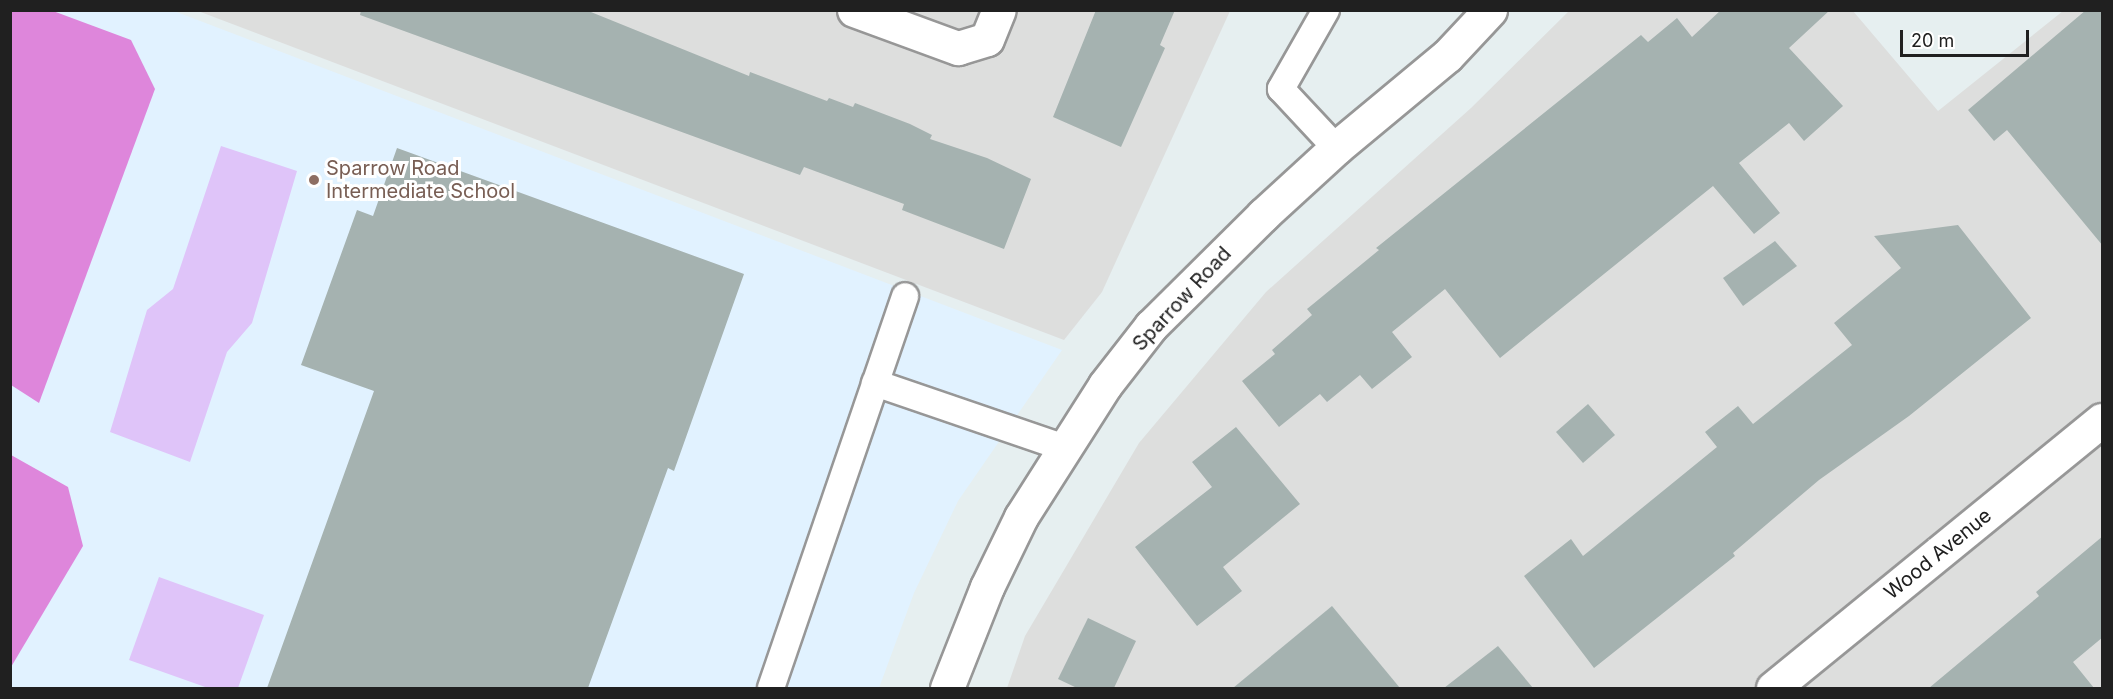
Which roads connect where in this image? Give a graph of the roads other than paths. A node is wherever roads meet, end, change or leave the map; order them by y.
1 (854, 10) edge
2 (999, 10) edge
3 (1326, 10) edge
4 (1490, 10) edge
5 (1335, 148) junction
6 (905, 296) dead end
7 (875, 383) junction
8 (2103, 420) edge
9 (1065, 448) junction
10 (771, 688) edge
11 (947, 688) edge
12 (1773, 688) edge

1 - 2 street
3 - 5 lane
4 - 5 street, Sparrow Road
5 - 9 street, Sparrow Road
6 - 7 lane
7 - 9 lane
7 - 10 lane
8 - 12 street, Wood Avenue
9 - 11 street, Sparrow Road

